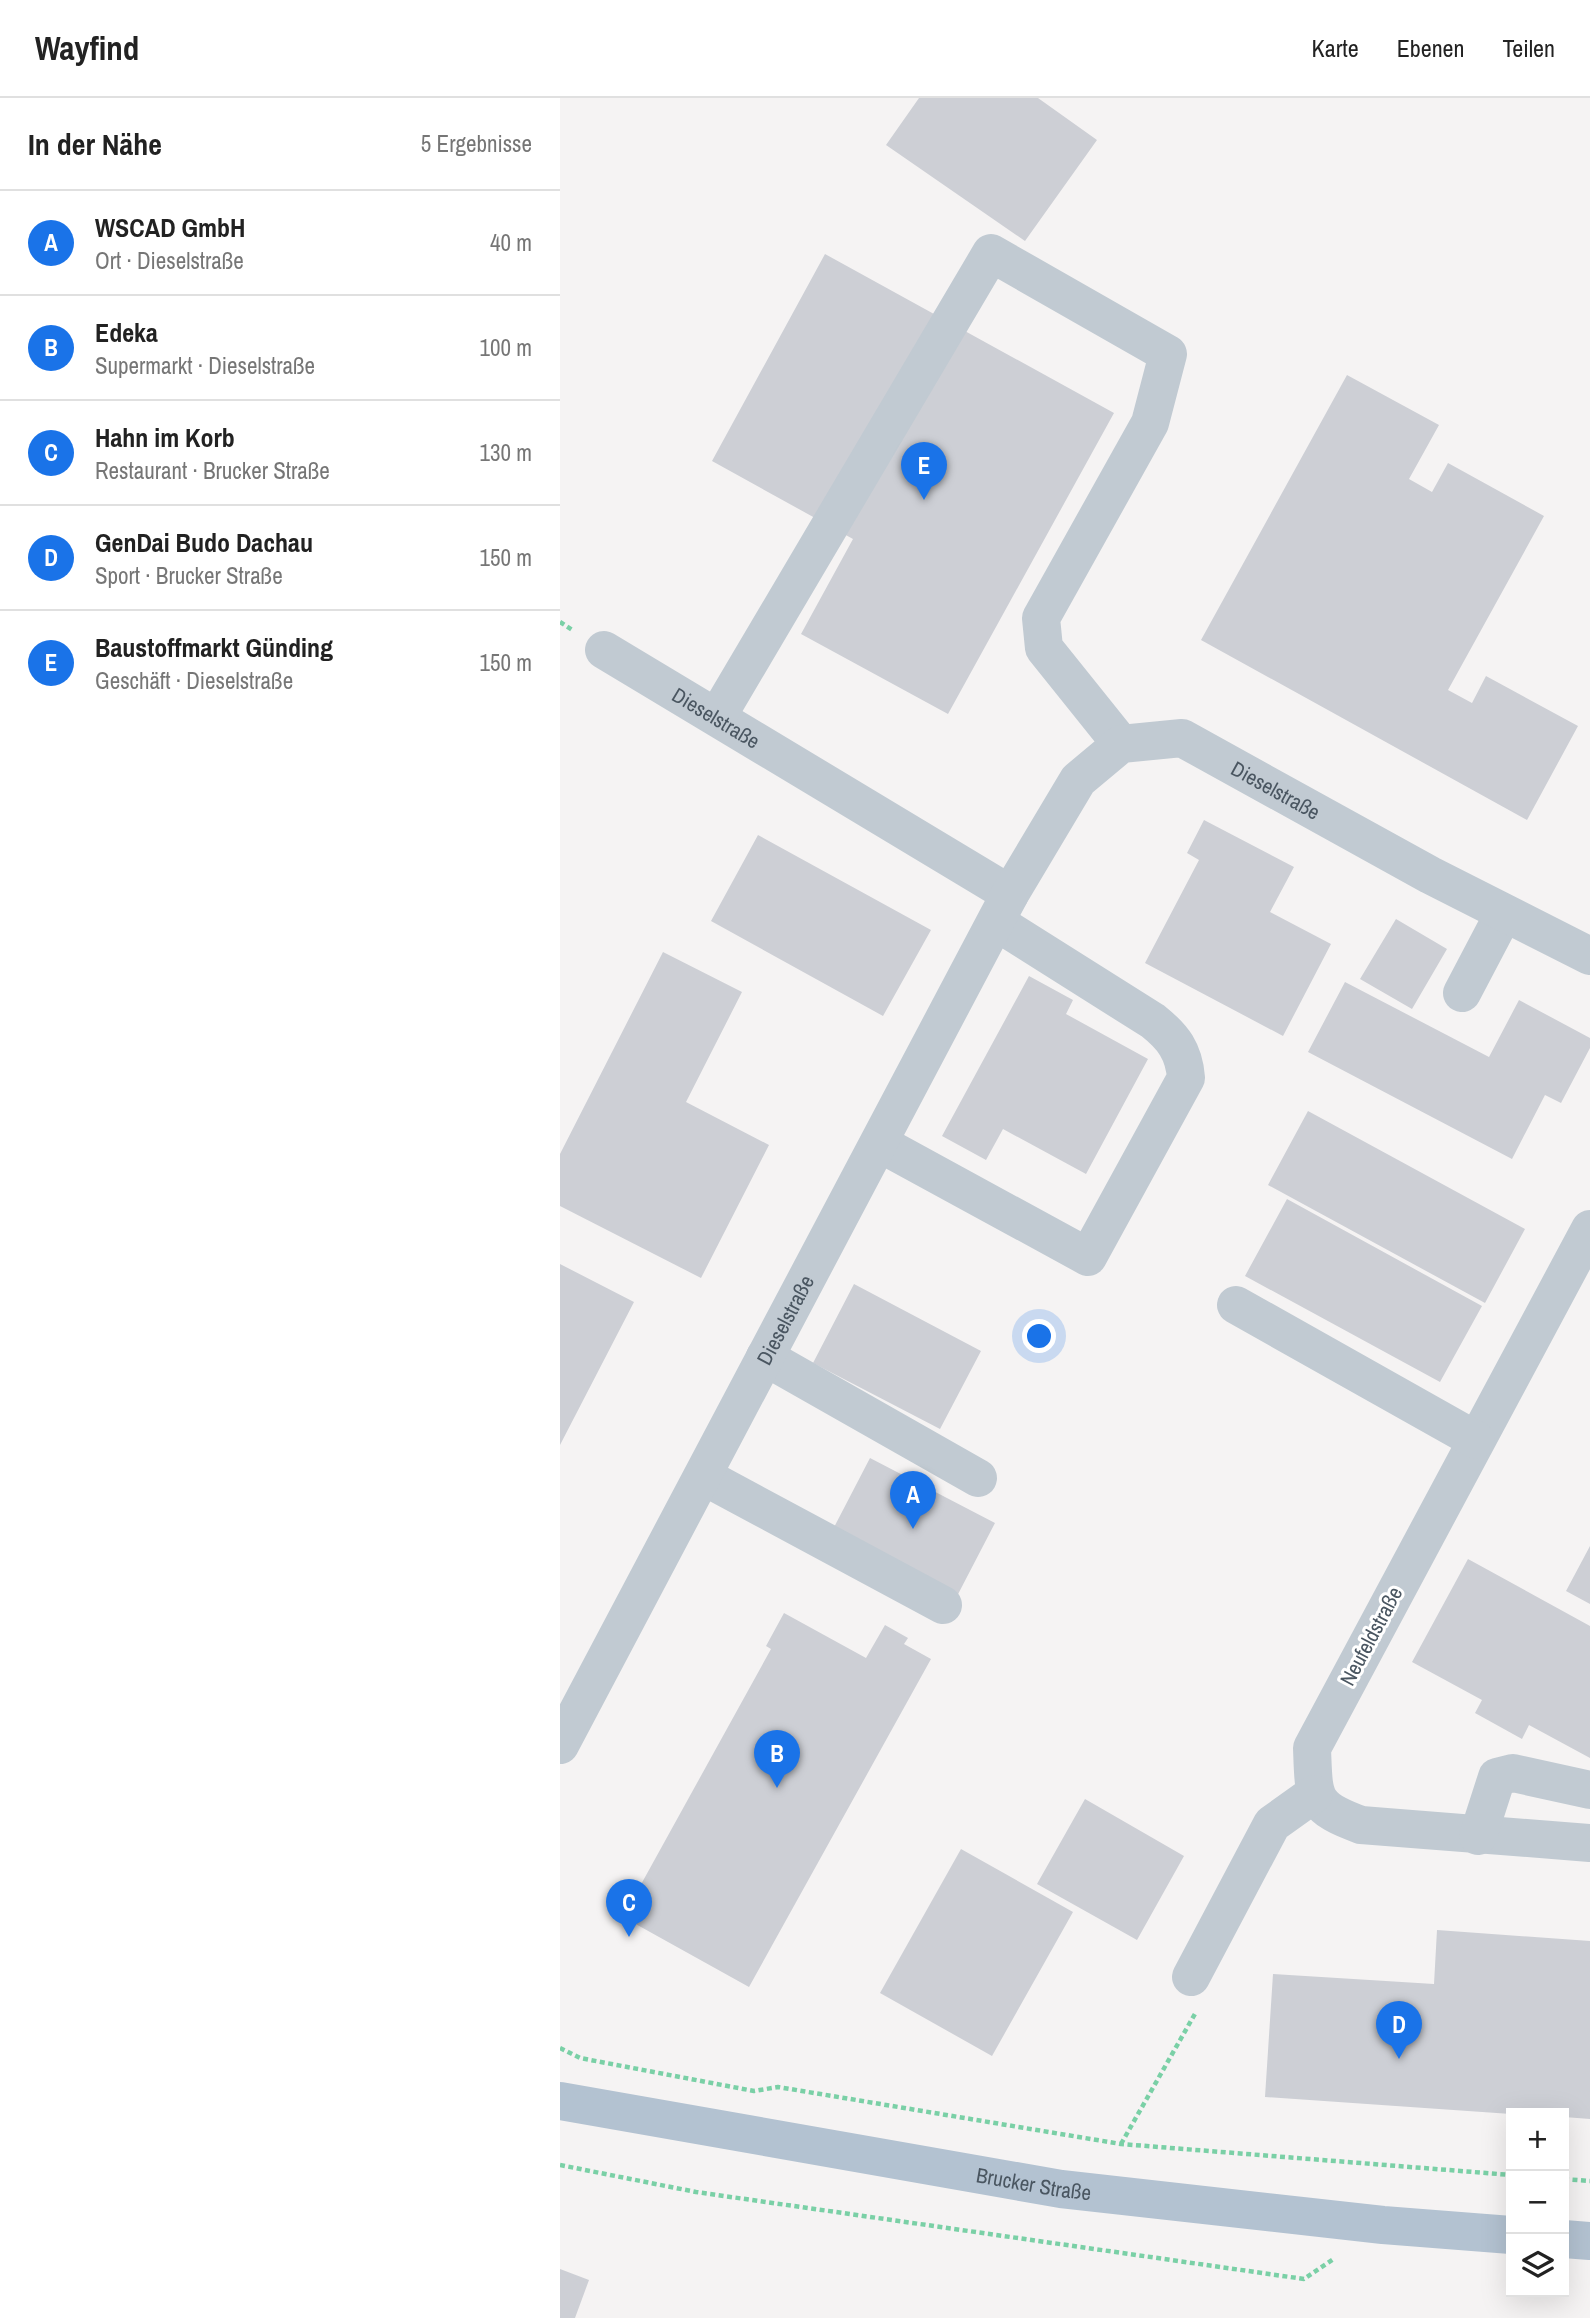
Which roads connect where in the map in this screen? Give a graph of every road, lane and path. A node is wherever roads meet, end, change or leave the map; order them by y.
1 (604, 650) dead end
2 (717, 717) junction
3 (1121, 744) junction
4 (1003, 908) junction
5 (1504, 913) junction
6 (1590, 956) edge
7 (1462, 993) dead end
8 (879, 1143) junction
9 (1590, 1229) edge
10 (1236, 1305) dead end
11 (765, 1357) junction
12 (1476, 1440) junction
13 (703, 1476) junction
14 (978, 1478) dead end
15 (943, 1605) dead end
16 (560, 1745) edge
17 (1590, 1790) edge
18 (1314, 1794) junction
19 (1478, 1836) junction
20 (1590, 1843) edge
21 (1195, 1993) joint
22 (560, 2048) edge
23 (560, 2101) edge
24 (1121, 2144) junction
25 (560, 2165) edge
26 (1506, 2175) edge
27 (1569, 2179) edge
28 (1590, 2181) edge
29 (1383, 2225) junction
30 (1506, 2235) edge
31 (1569, 2239) edge
32 (1590, 2241) edge

1 - 2 street, Dieselstraße
2 - 3 street
2 - 4 street, Dieselstraße
3 - 4 street, Dieselstraße
3 - 5 street, Dieselstraße
4 - 8 street, Dieselstraße
4 - 8 street
5 - 6 street, Dieselstraße
5 - 7 street
8 - 11 street, Dieselstraße
9 - 12 street, Neufeldstraße
10 - 12 street
11 - 13 street, Dieselstraße
11 - 14 street
12 - 18 street, Neufeldstraße
13 - 15 street
13 - 16 street, Dieselstraße
17 - 19 street
18 - 19 street
18 - 21 street
19 - 20 street
21 - 24 path
22 - 24 path
23 - 29 main road, Brucker Straße
24 - 26 path
25 - 29 path
27 - 28 path
29 - 30 main road, Brucker Straße
31 - 32 main road

